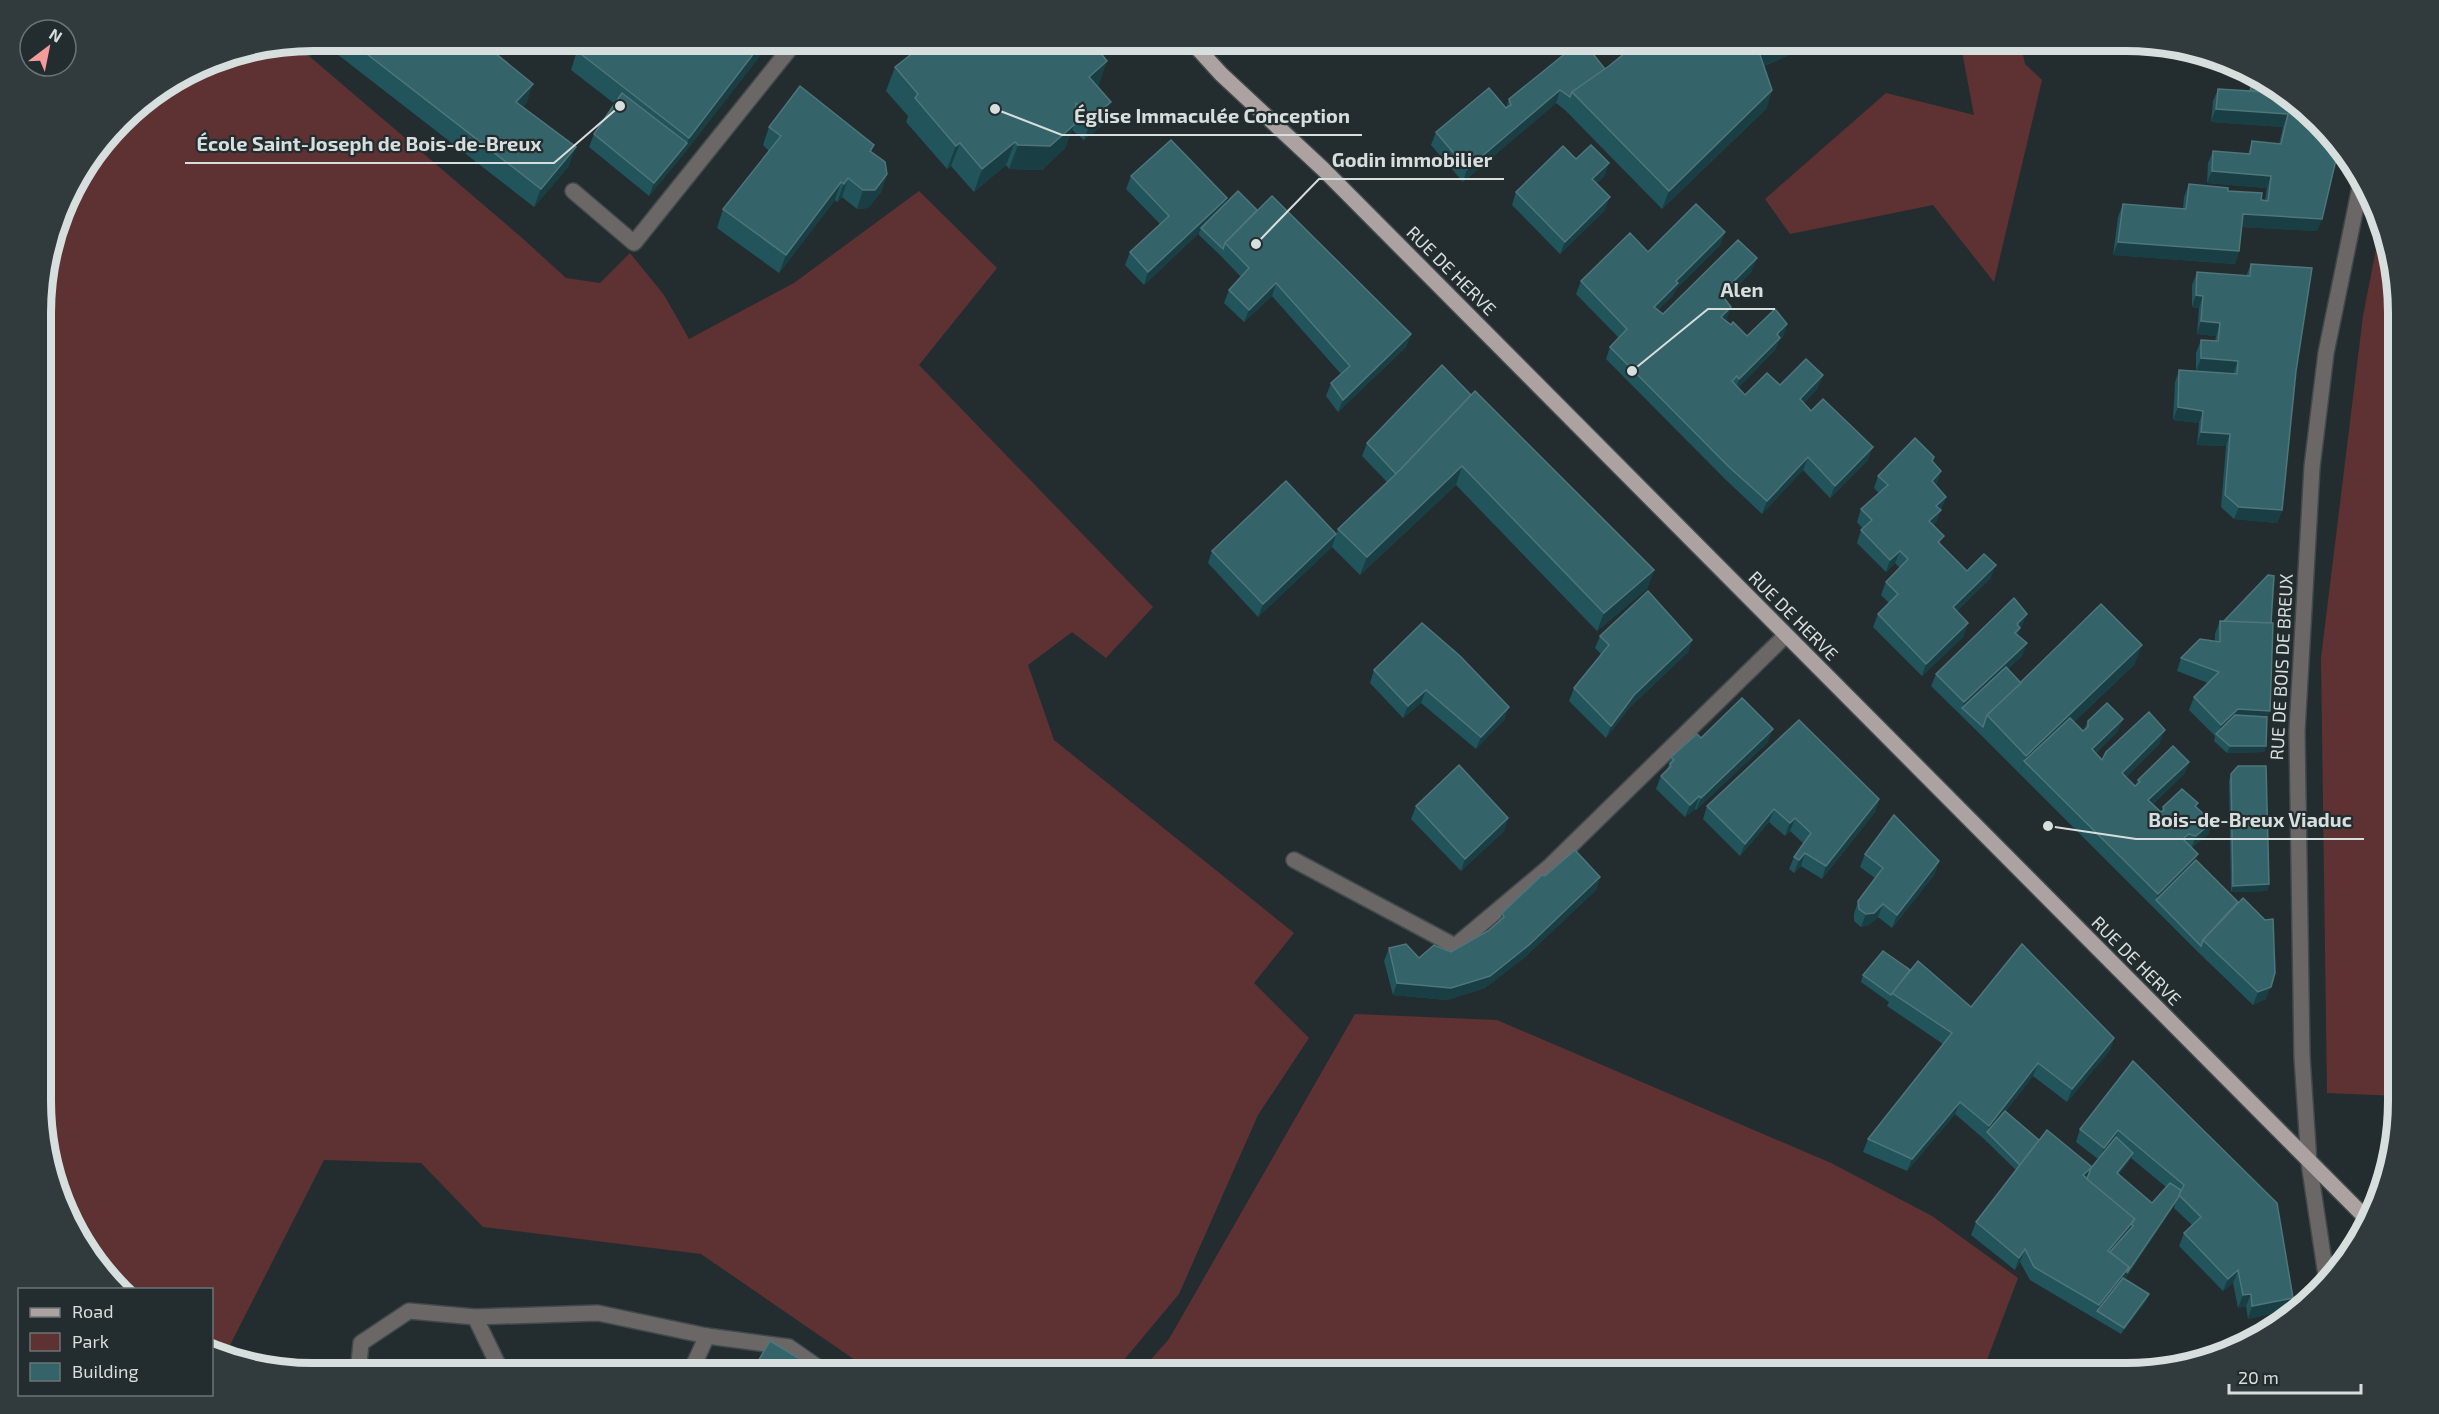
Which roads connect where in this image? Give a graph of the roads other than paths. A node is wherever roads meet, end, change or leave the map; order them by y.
1 (787, 51) edge
2 (1201, 51) edge
3 (573, 191) dead end
4 (2359, 193) edge
5 (1785, 636) junction
6 (1294, 860) dead end
7 (2309, 1163) junction
8 (2362, 1214) edge
9 (2325, 1271) edge
10 (475, 1317) junction
11 (707, 1336) junction
12 (359, 1363) edge
13 (497, 1363) edge
14 (695, 1363) edge
15 (812, 1363) edge

1 - 3 street
2 - 5 main road, RUE DE HERVE
4 - 7 street, RUE DE BOIS DE BREUX
5 - 6 street
5 - 7 main road, RUE DE HERVE
7 - 8 main road, RUE DE HERVE
7 - 9 street, RUE DE BOIS DE BREUX
10 - 11 street
10 - 12 street
10 - 13 street
11 - 14 street
11 - 15 street

